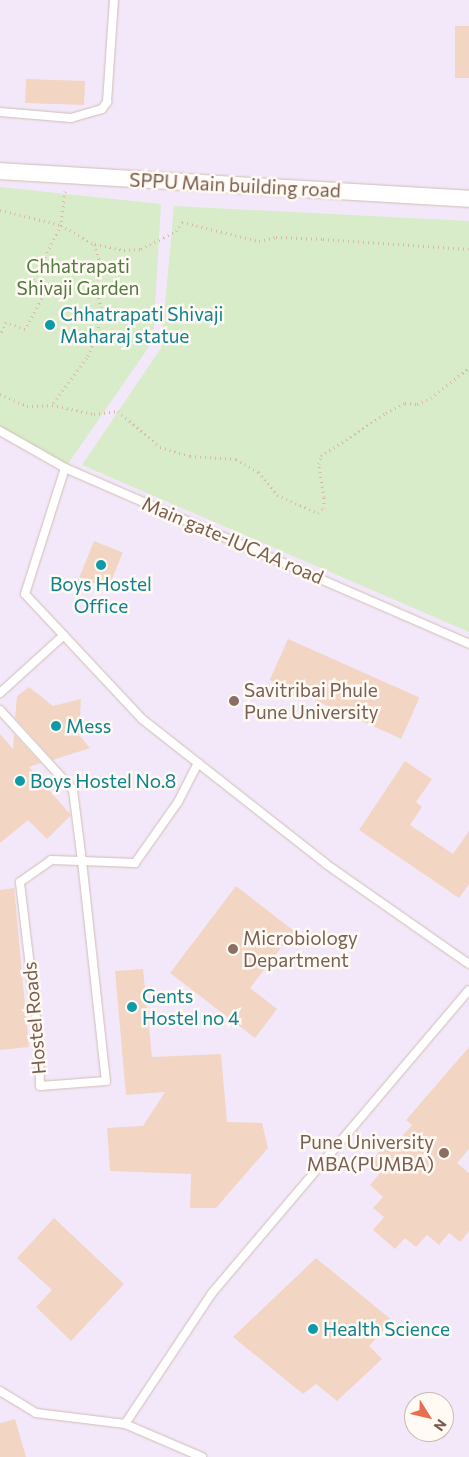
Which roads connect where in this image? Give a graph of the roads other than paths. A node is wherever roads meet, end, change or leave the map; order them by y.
1 (114, 0) edge
2 (0, 112) edge
3 (0, 172) edge
4 (469, 199) edge
5 (0, 431) edge
6 (64, 468) junction
7 (64, 635) junction
8 (469, 644) edge
9 (0, 693) edge
10 (0, 710) edge
11 (198, 763) junction
12 (82, 860) junction
13 (469, 964) edge
14 (469, 990) edge
15 (0, 1391) edge
16 (125, 1424) junction
17 (202, 1457) edge

1 - 2 lane
3 - 4 street, SPPU Main building road
5 - 6 lane, Main gate-IUCAA road
6 - 7 lane
6 - 8 lane, Main gate-IUCAA road
7 - 9 lane
7 - 11 lane
10 - 12 lane, Hostel Roads
11 - 12 lane
11 - 13 lane
12 - 12 lane, Hostel Roads
14 - 16 lane
15 - 16 lane
16 - 17 lane

